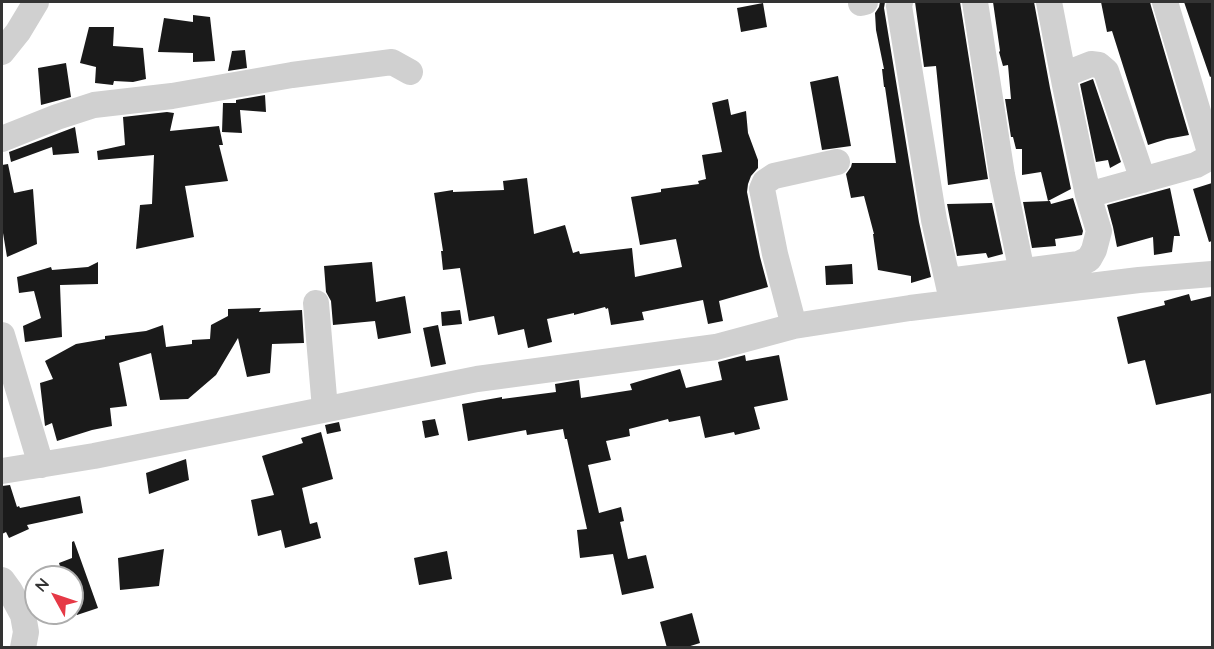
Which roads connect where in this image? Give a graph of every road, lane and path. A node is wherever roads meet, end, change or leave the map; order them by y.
1 (36, 2) edge
2 (900, 2) edge
3 (975, 2) edge
4 (1050, 2) edge
5 (1165, 2) edge
6 (2, 52) edge
7 (410, 72) dead end
8 (1063, 75) junction
9 (2, 139) edge
10 (837, 162) dead end
11 (1143, 180) junction
12 (1088, 195) junction
13 (1022, 272) junction
14 (1212, 274) edge
15 (950, 292) junction
16 (316, 303) dead end
17 (794, 326) junction
18 (2, 335) edge
19 (325, 410) junction
20 (41, 465) junction
21 (2, 471) edge
22 (2, 580) edge
23 (23, 648) edge

1 - 6 street
2 - 15 street
3 - 13 street
4 - 8 street
5 - 11 street
7 - 9 street
8 - 11 street
8 - 12 street
10 - 17 street
11 - 12 street
12 - 13 street
13 - 15 street
14 - 15 street
15 - 17 street
16 - 19 street
17 - 19 street
18 - 20 street
19 - 20 street
20 - 21 street
22 - 23 street

